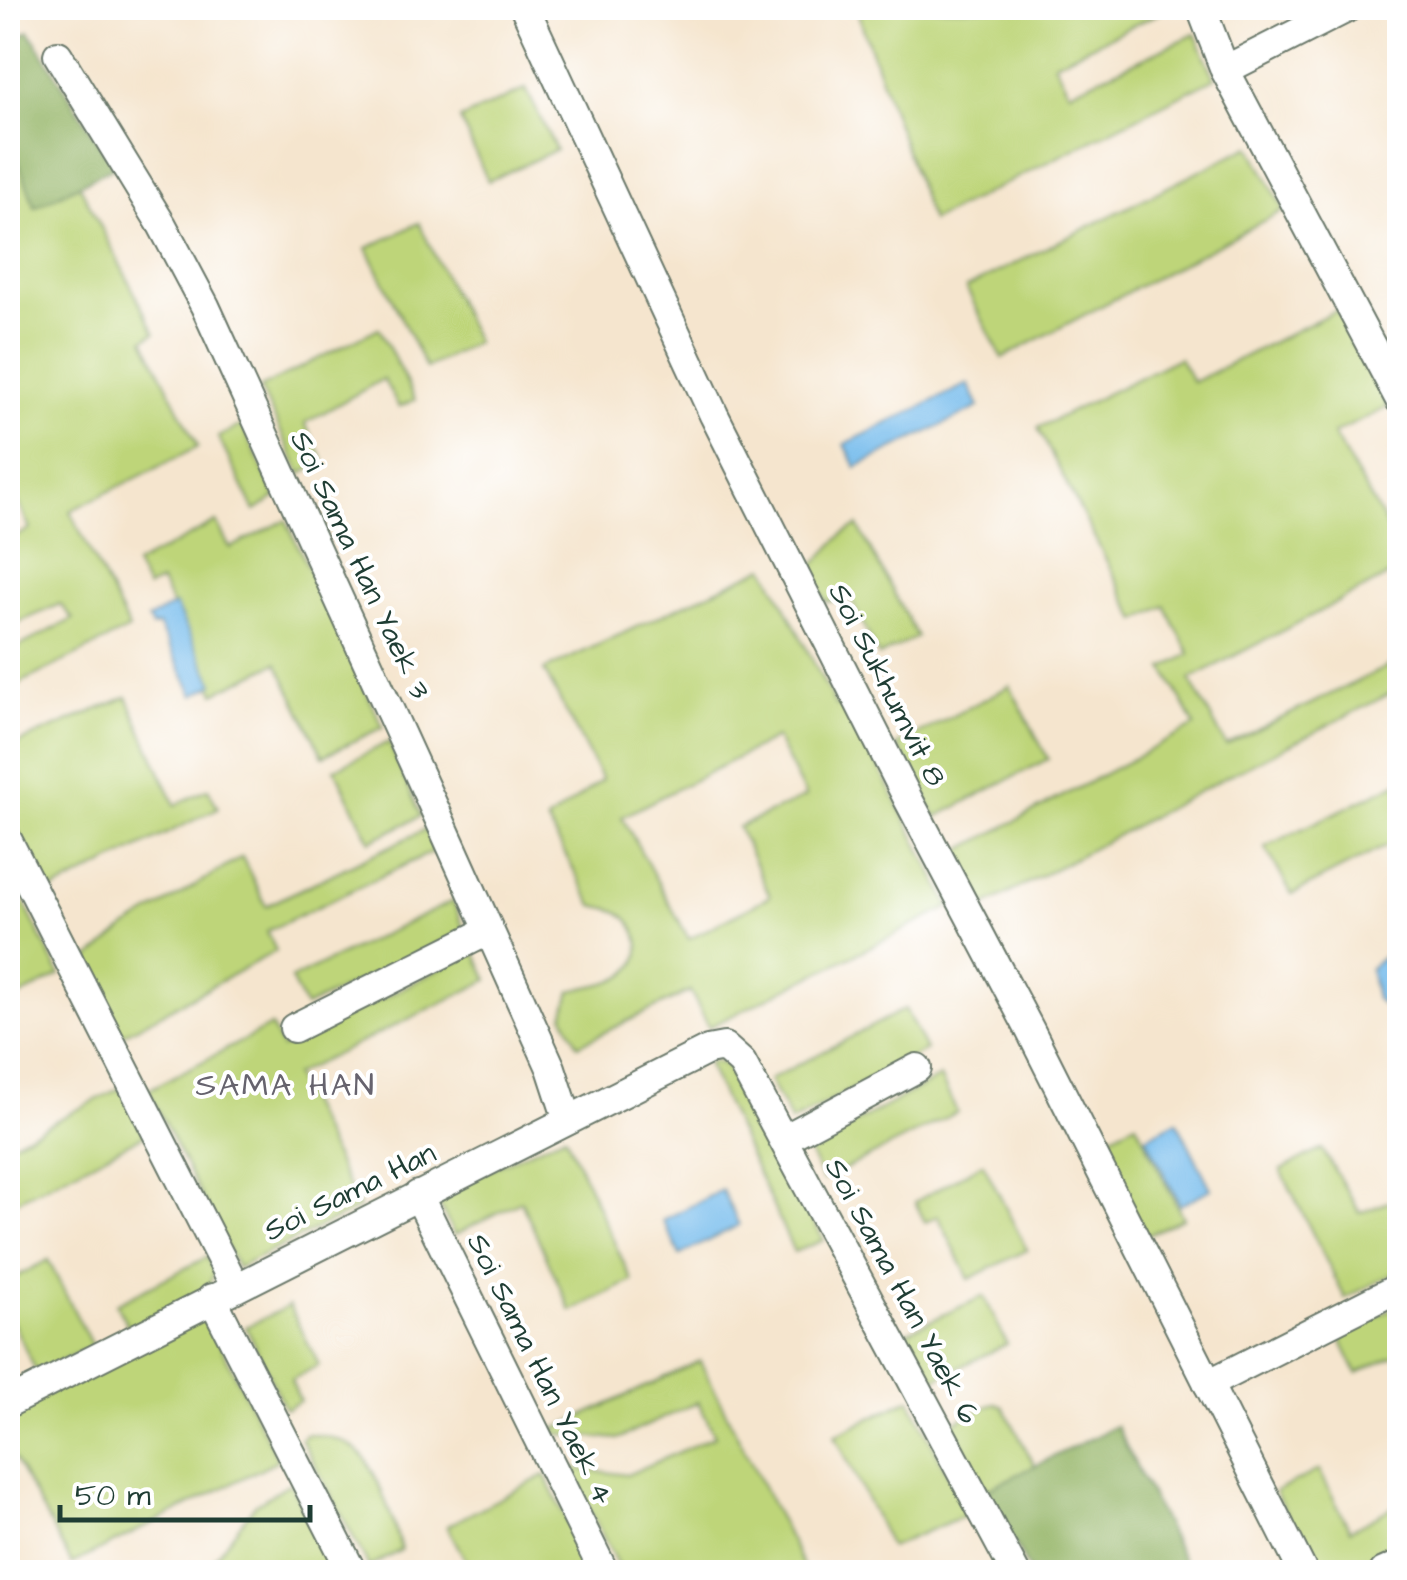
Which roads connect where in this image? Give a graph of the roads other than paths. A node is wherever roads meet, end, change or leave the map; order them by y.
1 (525, 8) edge
2 (1201, 8) edge
3 (1347, 8) edge
4 (58, 55) dead end
5 (1225, 70) junction
6 (1399, 399) edge
7 (8, 841) edge
8 (488, 932) junction
9 (294, 1028) dead end
10 (724, 1048) joint
11 (917, 1068) dead end
12 (568, 1120) junction
13 (784, 1139) junction
14 (418, 1195) junction
15 (1400, 1287) edge
16 (223, 1292) junction
17 (1208, 1384) junction
18 (8, 1403) edge
19 (1400, 1565) edge
20 (352, 1572) edge
21 (604, 1572) edge
22 (1015, 1572) edge
23 (1303, 1572) edge
24 (1384, 1572) edge

1 - 17 street, Soi Sukhumvit 8
2 - 5 street
3 - 5 street
4 - 8 street, Soi Sama Han Yaek 3
5 - 6 street
7 - 16 street
8 - 9 street
8 - 12 street, Soi Sama Han Yaek 3
10 - 12 street, Soi Sama Han
10 - 13 street, Soi Sama Han Yaek 6
11 - 13 street
12 - 14 street, Soi Sama Han
13 - 22 street, Soi Sama Han Yaek 6
14 - 16 street, Soi Sama Han
14 - 21 street, Soi Sama Han Yaek 4
15 - 17 street
16 - 18 street, Soi Sama Han
16 - 20 street
17 - 23 street, Soi Sukhumvit 8
19 - 24 street

